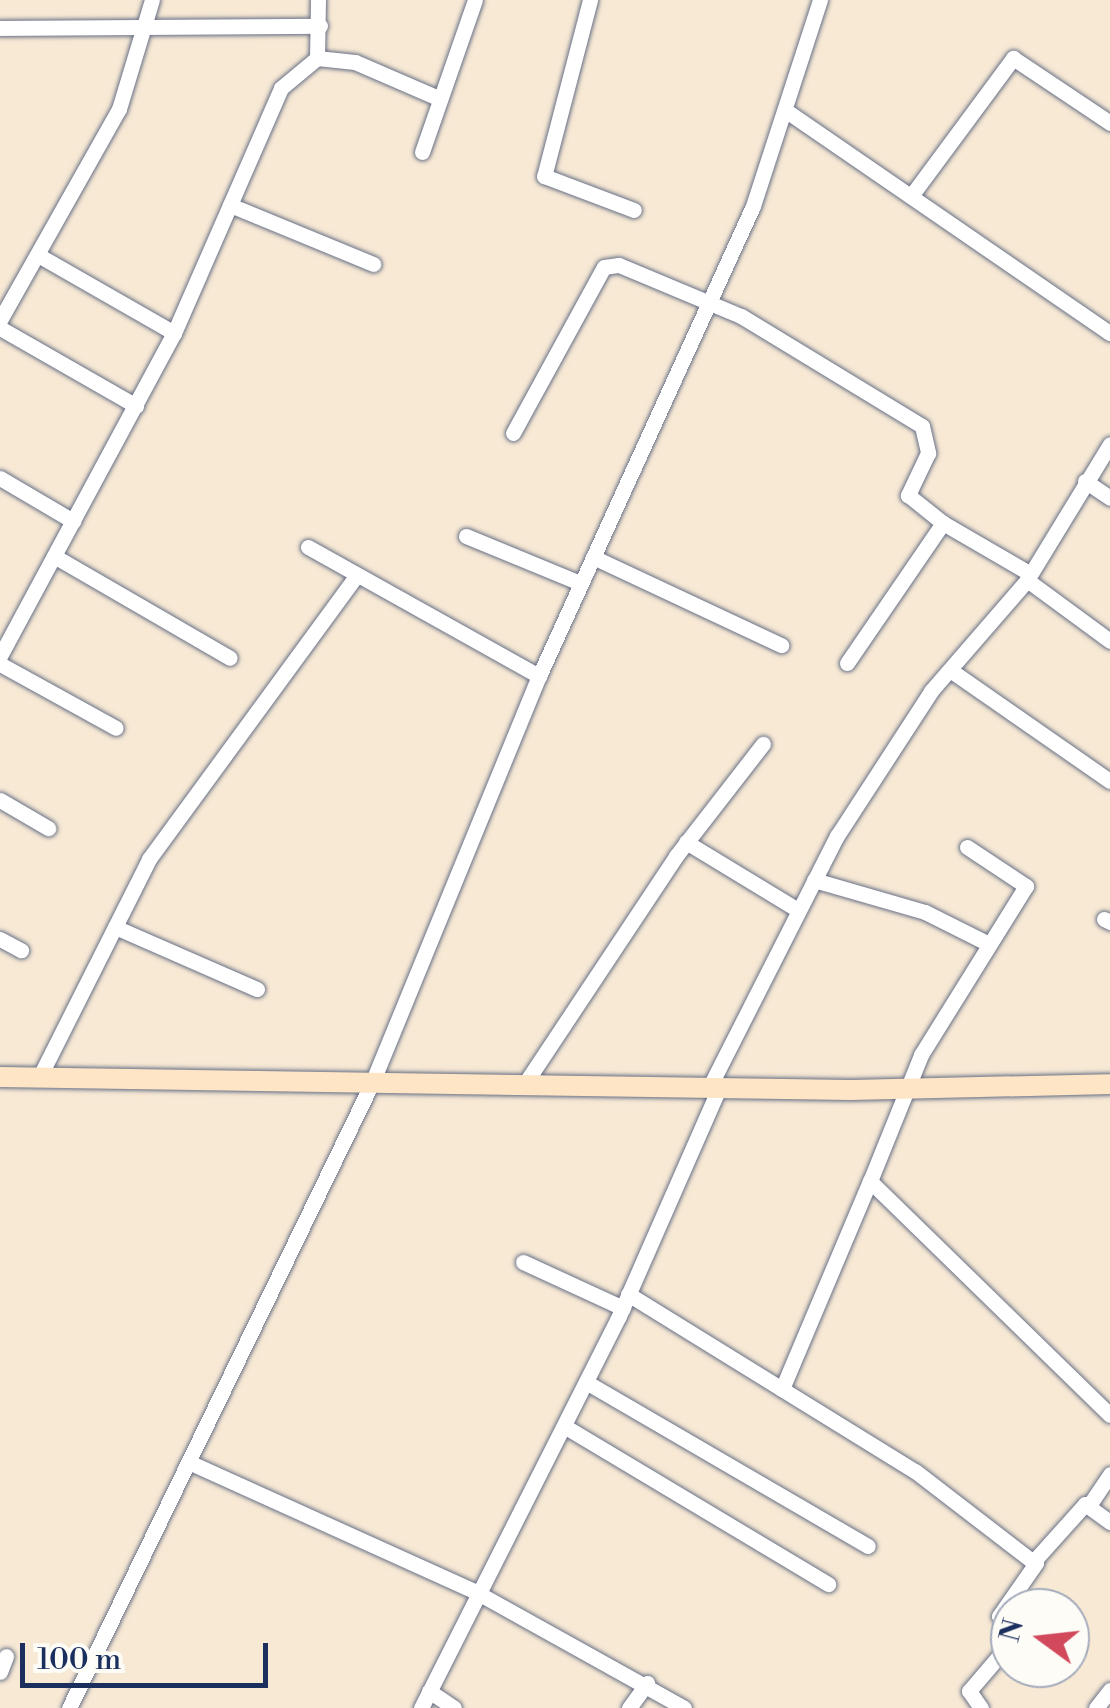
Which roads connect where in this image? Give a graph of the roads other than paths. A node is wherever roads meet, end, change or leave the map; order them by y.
1 (152, 0) edge
2 (318, 0) edge
3 (474, 0) edge
4 (590, 0) edge
5 (820, 0) edge
6 (320, 26) junction
7 (0, 28) edge
8 (147, 31) junction
9 (317, 58) junction
10 (438, 98) junction
11 (785, 110) junction
12 (1110, 123) edge
13 (422, 152) dead end
14 (911, 196) junction
15 (230, 205) junction
16 (634, 210) dead end
17 (38, 255) junction
18 (373, 264) dead end
19 (5, 298) edge
20 (710, 307) junction
21 (0, 320) edge
22 (0, 328) edge
23 (174, 332) junction
24 (1110, 333) edge
25 (136, 406) junction
26 (513, 433) dead end
27 (1110, 444) edge
28 (0, 478) edge
29 (1085, 481) junction
30 (1110, 498) edge
31 (73, 521) junction
32 (943, 523) junction
33 (466, 536) dead end
34 (308, 548) dead end
35 (54, 556) junction
36 (593, 556) junction
37 (357, 575) junction
38 (1028, 576) junction
39 (580, 584) junction
40 (6, 630) edge
41 (1110, 641) edge
42 (781, 645) dead end
43 (0, 656) edge
44 (230, 658) dead end
45 (847, 663) dead end
46 (0, 664) edge
47 (953, 672) junction
48 (539, 676) junction
49 (116, 728) dead end
50 (763, 744) dead end
51 (1110, 781) edge
52 (0, 800) edge
53 (48, 828) dead end
54 (686, 842) junction
55 (967, 847) dead end
56 (814, 880) junction
57 (798, 910) junction
58 (114, 926) junction
59 (0, 939) edge
60 (985, 942) junction
61 (21, 950) dead end
62 (256, 989) dead end
63 (0, 1077) edge
64 (38, 1078) junction
65 (372, 1084) junction
66 (1110, 1084) edge
67 (524, 1085) junction
68 (714, 1088) junction
69 (912, 1088) junction
70 (870, 1182) junction
71 (523, 1262) dead end
72 (625, 1301) junction
73 (586, 1382) junction
74 (782, 1389) junction
75 (1110, 1415) edge
76 (564, 1426) junction
77 (193, 1464) junction
78 (1110, 1474) edge
79 (1090, 1504) junction
80 (1110, 1522) edge
81 (868, 1546) dead end
82 (1036, 1563) junction
83 (828, 1584) dead end
84 (1019, 1588) edge
85 (476, 1592) junction
86 (990, 1666) edge
87 (647, 1683) junction
88 (1110, 1690) edge
89 (429, 1691) junction
90 (69, 1708) edge
91 (421, 1708) edge
92 (454, 1708) edge
93 (629, 1708) edge
94 (684, 1708) edge
95 (981, 1708) edge
96 (1096, 1708) edge

1 - 8 street
2 - 6 street
3 - 10 street
4 - 16 street
5 - 11 street
6 - 8 street
6 - 9 street
7 - 8 street
8 - 17 street
9 - 10 street
9 - 15 street
10 - 13 street
11 - 14 street
11 - 20 street
12 - 14 street
14 - 24 street
15 - 18 street
15 - 23 street
17 - 19 street
17 - 23 street
19 - 21 street
20 - 26 street
20 - 32 street
20 - 36 street
22 - 25 street
23 - 25 street
25 - 31 street
27 - 29 street
28 - 31 street
29 - 30 street
29 - 38 street
31 - 35 street
32 - 38 street
32 - 45 street
33 - 39 street
34 - 37 street
35 - 40 street
35 - 44 street
36 - 39 street
36 - 42 street
37 - 48 street
37 - 58 street
38 - 41 street
38 - 47 street
39 - 48 street
40 - 43 street
46 - 49 street
47 - 51 street
47 - 56 street
48 - 65 street
50 - 54 street
52 - 53 street
54 - 57 street
54 - 67 street
55 - 60 street
56 - 57 street
56 - 60 street
57 - 68 street
58 - 62 street
58 - 64 street
59 - 61 street
60 - 69 street
63 - 64 street
64 - 65 street
65 - 67 street
65 - 77 street
66 - 69 street
67 - 68 street
68 - 69 street
68 - 72 street
69 - 70 street
70 - 74 street
70 - 75 street
71 - 72 street
72 - 73 street
72 - 74 street
73 - 76 street
73 - 81 street
74 - 82 street
76 - 83 street
76 - 85 street
77 - 85 street
77 - 90 street
78 - 79 street
79 - 80 street
79 - 82 street
82 - 84 street
85 - 87 street
85 - 89 street
86 - 95 street
87 - 93 street
87 - 94 street
88 - 96 street
89 - 91 street
89 - 92 street

